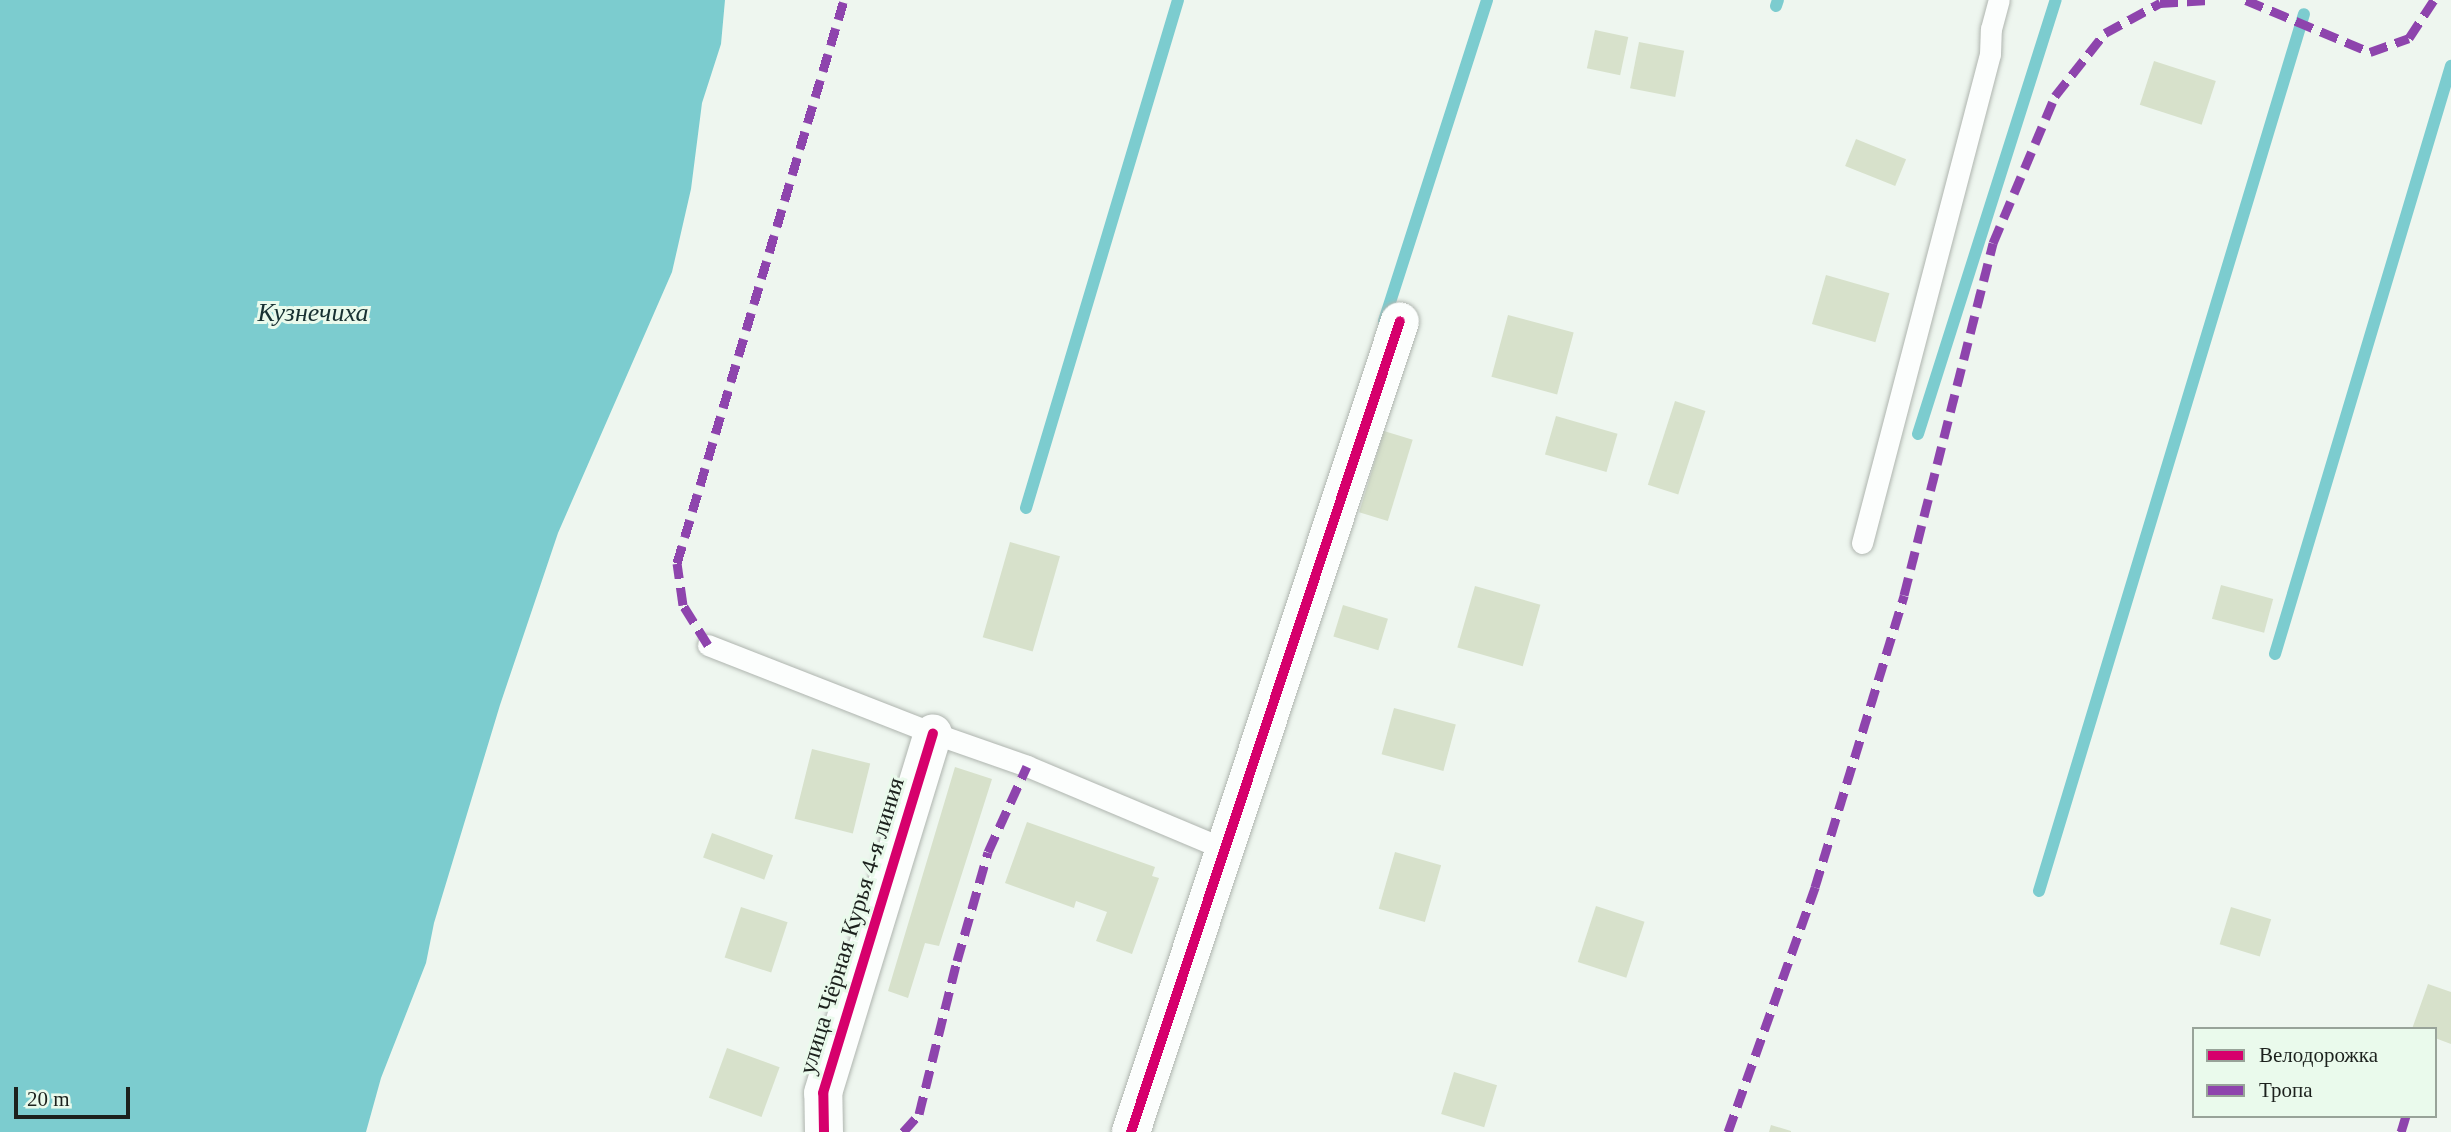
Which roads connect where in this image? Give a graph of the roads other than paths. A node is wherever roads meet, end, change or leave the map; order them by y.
1 (1999, 0) edge
2 (1401, 321) dead end
3 (1862, 543) dead end
4 (708, 645) dead end
5 (933, 733) junction
6 (1224, 849) junction
7 (824, 1132) edge
8 (1131, 1132) edge

1 - 3 lane
2 - 6 street
4 - 5 lane
5 - 6 lane
5 - 7 street, улица Чёрная Курья 4-я линия
6 - 8 street

